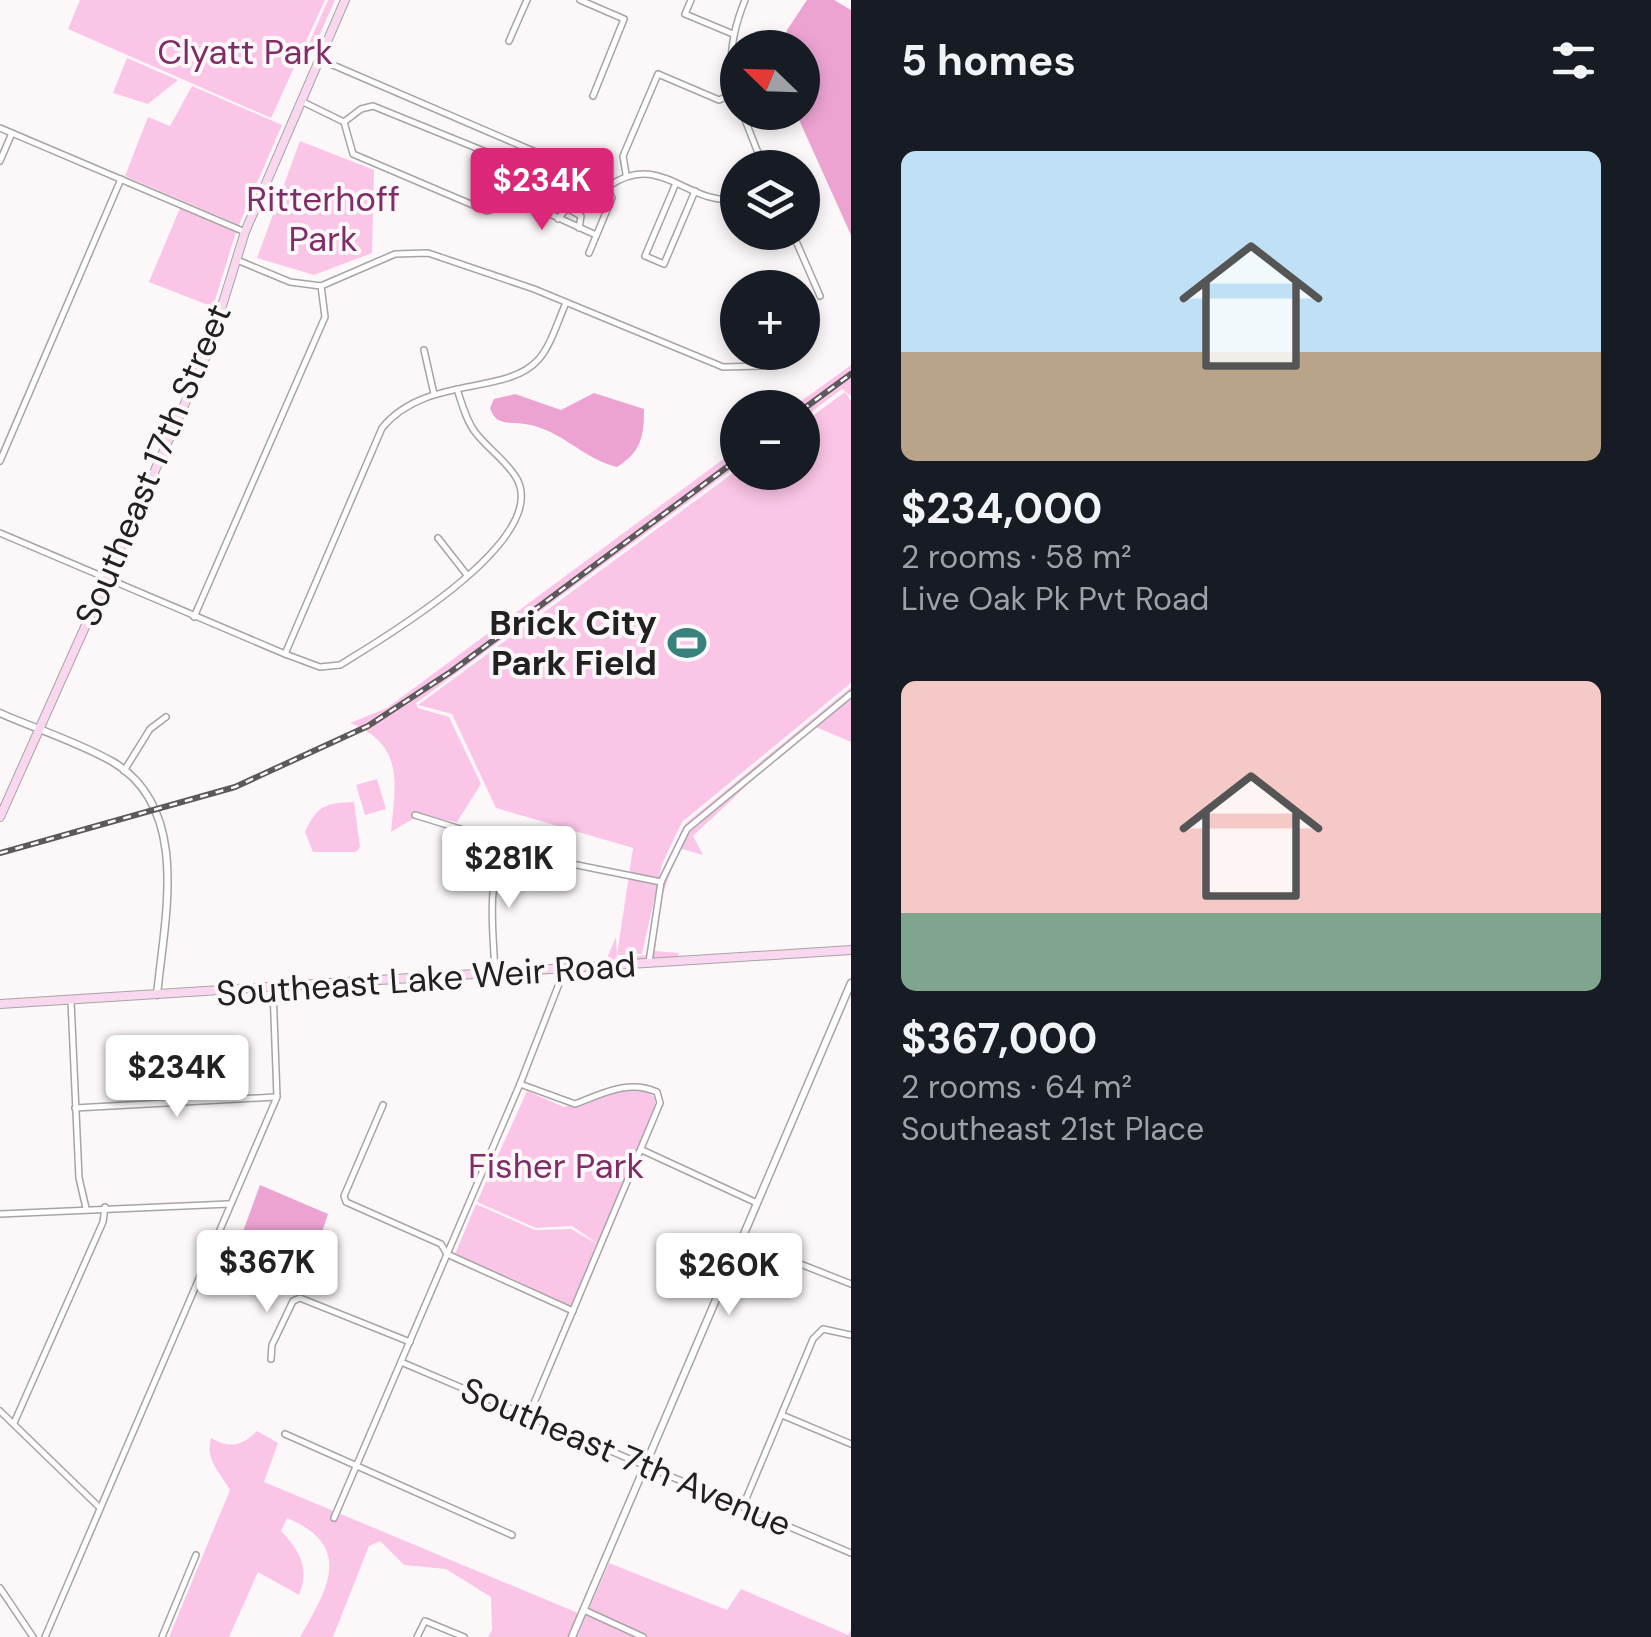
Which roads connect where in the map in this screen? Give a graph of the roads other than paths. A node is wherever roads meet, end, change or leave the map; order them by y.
1 (345, 0) edge
2 (526, 0) edge
3 (580, 0) edge
4 (691, 0) edge
5 (746, 0) edge
6 (723, 30) edge
7 (734, 30) edge
8 (510, 41) dead end
9 (319, 59) junction
10 (592, 96) dead end
11 (720, 100) edge
12 (301, 101) junction
13 (344, 122) junction
14 (0, 128) edge
15 (12, 133) junction
16 (0, 161) edge
17 (626, 174) junction
18 (121, 179) junction
19 (676, 183) junction
20 (609, 186) junction
21 (695, 191) junction
22 (504, 193) junction
23 (720, 200) edge
24 (558, 219) junction
25 (579, 228) junction
26 (244, 232) junction
27 (596, 235) junction
28 (588, 253) dead end
29 (237, 260) junction
30 (321, 286) junction
31 (566, 303) junction
32 (424, 350) dead end
33 (720, 366) edge
34 (457, 389) junction
35 (434, 394) junction
36 (0, 462) edge
37 (0, 533) edge
38 (438, 538) dead end
39 (468, 576) junction
40 (108, 580) junction
41 (194, 617) junction
42 (285, 654) junction
43 (851, 694) edge
44 (0, 713) edge
45 (166, 717) dead end
46 (38, 730) junction
47 (124, 771) junction
48 (415, 814) dead end
49 (0, 817) edge
50 (506, 844) junction
51 (661, 882) junction
52 (851, 950) edge
53 (648, 965) junction
54 (564, 971) junction
55 (496, 975) junction
56 (851, 983) edge
57 (273, 989) junction
58 (157, 996) junction
59 (71, 1001) junction
60 (0, 1004) edge
61 (520, 1084) junction
62 (277, 1097) junction
63 (383, 1105) dead end
64 (74, 1108) junction
65 (642, 1150) junction
66 (758, 1203) junction
67 (229, 1204) junction
68 (105, 1207) junction
69 (86, 1208) junction
70 (0, 1214) edge
71 (742, 1241) junction
72 (447, 1254) junction
73 (851, 1284) edge
74 (573, 1311) junction
75 (851, 1335) edge
76 (410, 1342) junction
77 (271, 1359) dead end
78 (401, 1362) junction
79 (0, 1411) edge
80 (529, 1415) junction
81 (782, 1415) junction
82 (14, 1424) junction
83 (285, 1434) dead end
84 (851, 1444) edge
85 (647, 1464) junction
86 (355, 1468) junction
87 (744, 1506) junction
88 (98, 1507) junction
89 (334, 1518) dead end
90 (512, 1535) dead end
91 (851, 1552) edge
92 (196, 1555) dead end
93 (0, 1588) edge
94 (584, 1610) junction
95 (33, 1637) edge
96 (45, 1637) edge
97 (162, 1637) edge
98 (418, 1637) edge
99 (464, 1637) edge
100 (572, 1637) edge
101 (643, 1637) edge

1 - 9 main road, Southeast 17th Street
2 - 8 street
3 - 10 street
4 - 6 street
5 - 7 street
9 - 12 main road, Southeast 17th Street
9 - 20 street
11 - 17 street
12 - 13 street
12 - 26 main road, Southeast 17th Street
13 - 22 street
13 - 22 street
14 - 15 street
15 - 16 street
15 - 18 street
17 - 19 street
17 - 20 street
18 - 26 street
18 - 36 street
19 - 21 street
19 - 21 street
20 - 27 street
21 - 23 street
22 - 24 street
24 - 25 street
24 - 25 street
25 - 27 street
26 - 29 main road, Southeast 17th Street
27 - 28 street
29 - 30 street
29 - 40 main road, Southeast 17th Street
30 - 31 street
30 - 41 street
31 - 33 street
31 - 34 street
32 - 35 street
34 - 35 street
34 - 39 street
35 - 42 street
37 - 40 street
38 - 39 street
39 - 42 street
40 - 41 street
40 - 46 main road, Southeast 17th Street
41 - 42 street
43 - 51 street
44 - 46 street
45 - 47 street
46 - 47 street
46 - 49 main road, Southeast 17th Street
47 - 58 street
48 - 50 street
50 - 51 street
50 - 55 street
51 - 53 street
52 - 53 main road, Southeast Lake Weir Road
53 - 54 main road, Southeast Lake Weir Road
54 - 55 main road, Southeast Lake Weir Road
54 - 61 street
55 - 57 main road, Southeast Lake Weir Road
56 - 66 street
57 - 58 main road, Southeast Lake Weir Road
57 - 62 street
58 - 59 main road, Southeast Lake Weir Road
59 - 60 main road, Southeast Lake Weir Road
59 - 64 street
61 - 65 street
61 - 72 street
62 - 64 street
62 - 67 street
63 - 72 street
64 - 69 street
65 - 66 street
65 - 74 street
66 - 71 street
67 - 68 street
67 - 88 street
68 - 69 street
68 - 82 street
69 - 70 street
71 - 73 street
71 - 85 street
72 - 74 street
72 - 76 street
74 - 80 street
75 - 81 street
76 - 77 street
76 - 78 street
78 - 80 street, Southeast 7th Avenue
78 - 86 street
79 - 82 street
80 - 85 street, Southeast 7th Avenue
81 - 84 street
81 - 87 street
82 - 88 street
83 - 86 street
85 - 87 street, Southeast 7th Avenue
85 - 94 street
86 - 89 street
86 - 90 street
87 - 91 street, Southeast 7th Avenue
88 - 96 street
92 - 97 street
93 - 95 street
94 - 100 street
94 - 101 street
98 - 99 street

